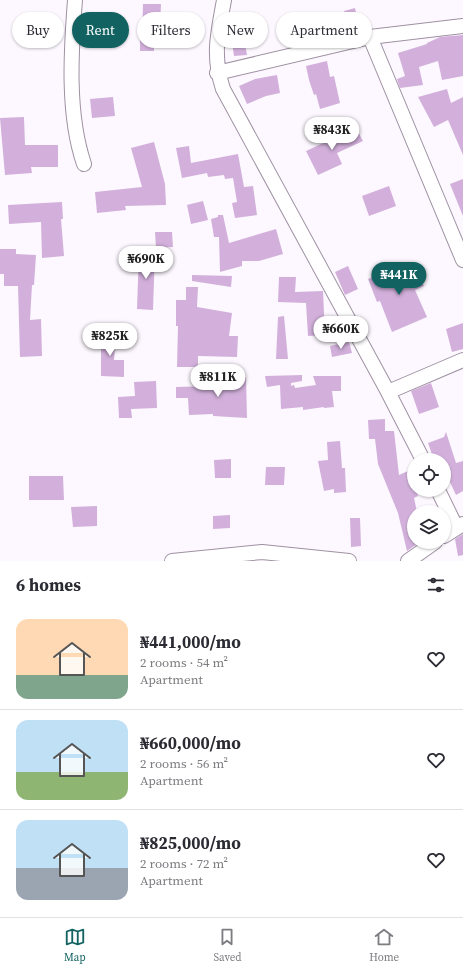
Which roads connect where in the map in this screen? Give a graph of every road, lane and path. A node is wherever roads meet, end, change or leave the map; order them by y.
1 (75, 0) edge
2 (224, 0) edge
3 (463, 26) edge
4 (372, 37) edge
5 (372, 42) edge
6 (323, 48) edge
7 (217, 73) junction
8 (84, 164) dead end
9 (463, 260) edge
10 (463, 360) edge
11 (388, 392) junction
12 (419, 453) edge
13 (442, 497) edge
14 (460, 525) edge
15 (451, 531) edge
16 (425, 549) edge
17 (172, 561) edge
18 (349, 561) edge
19 (408, 561) edge

1 - 8 street
2 - 7 street
3 - 4 street
5 - 9 street
6 - 7 street
7 - 11 street
10 - 11 street
11 - 12 street
13 - 14 street
14 - 15 street
16 - 19 street
17 - 18 street

